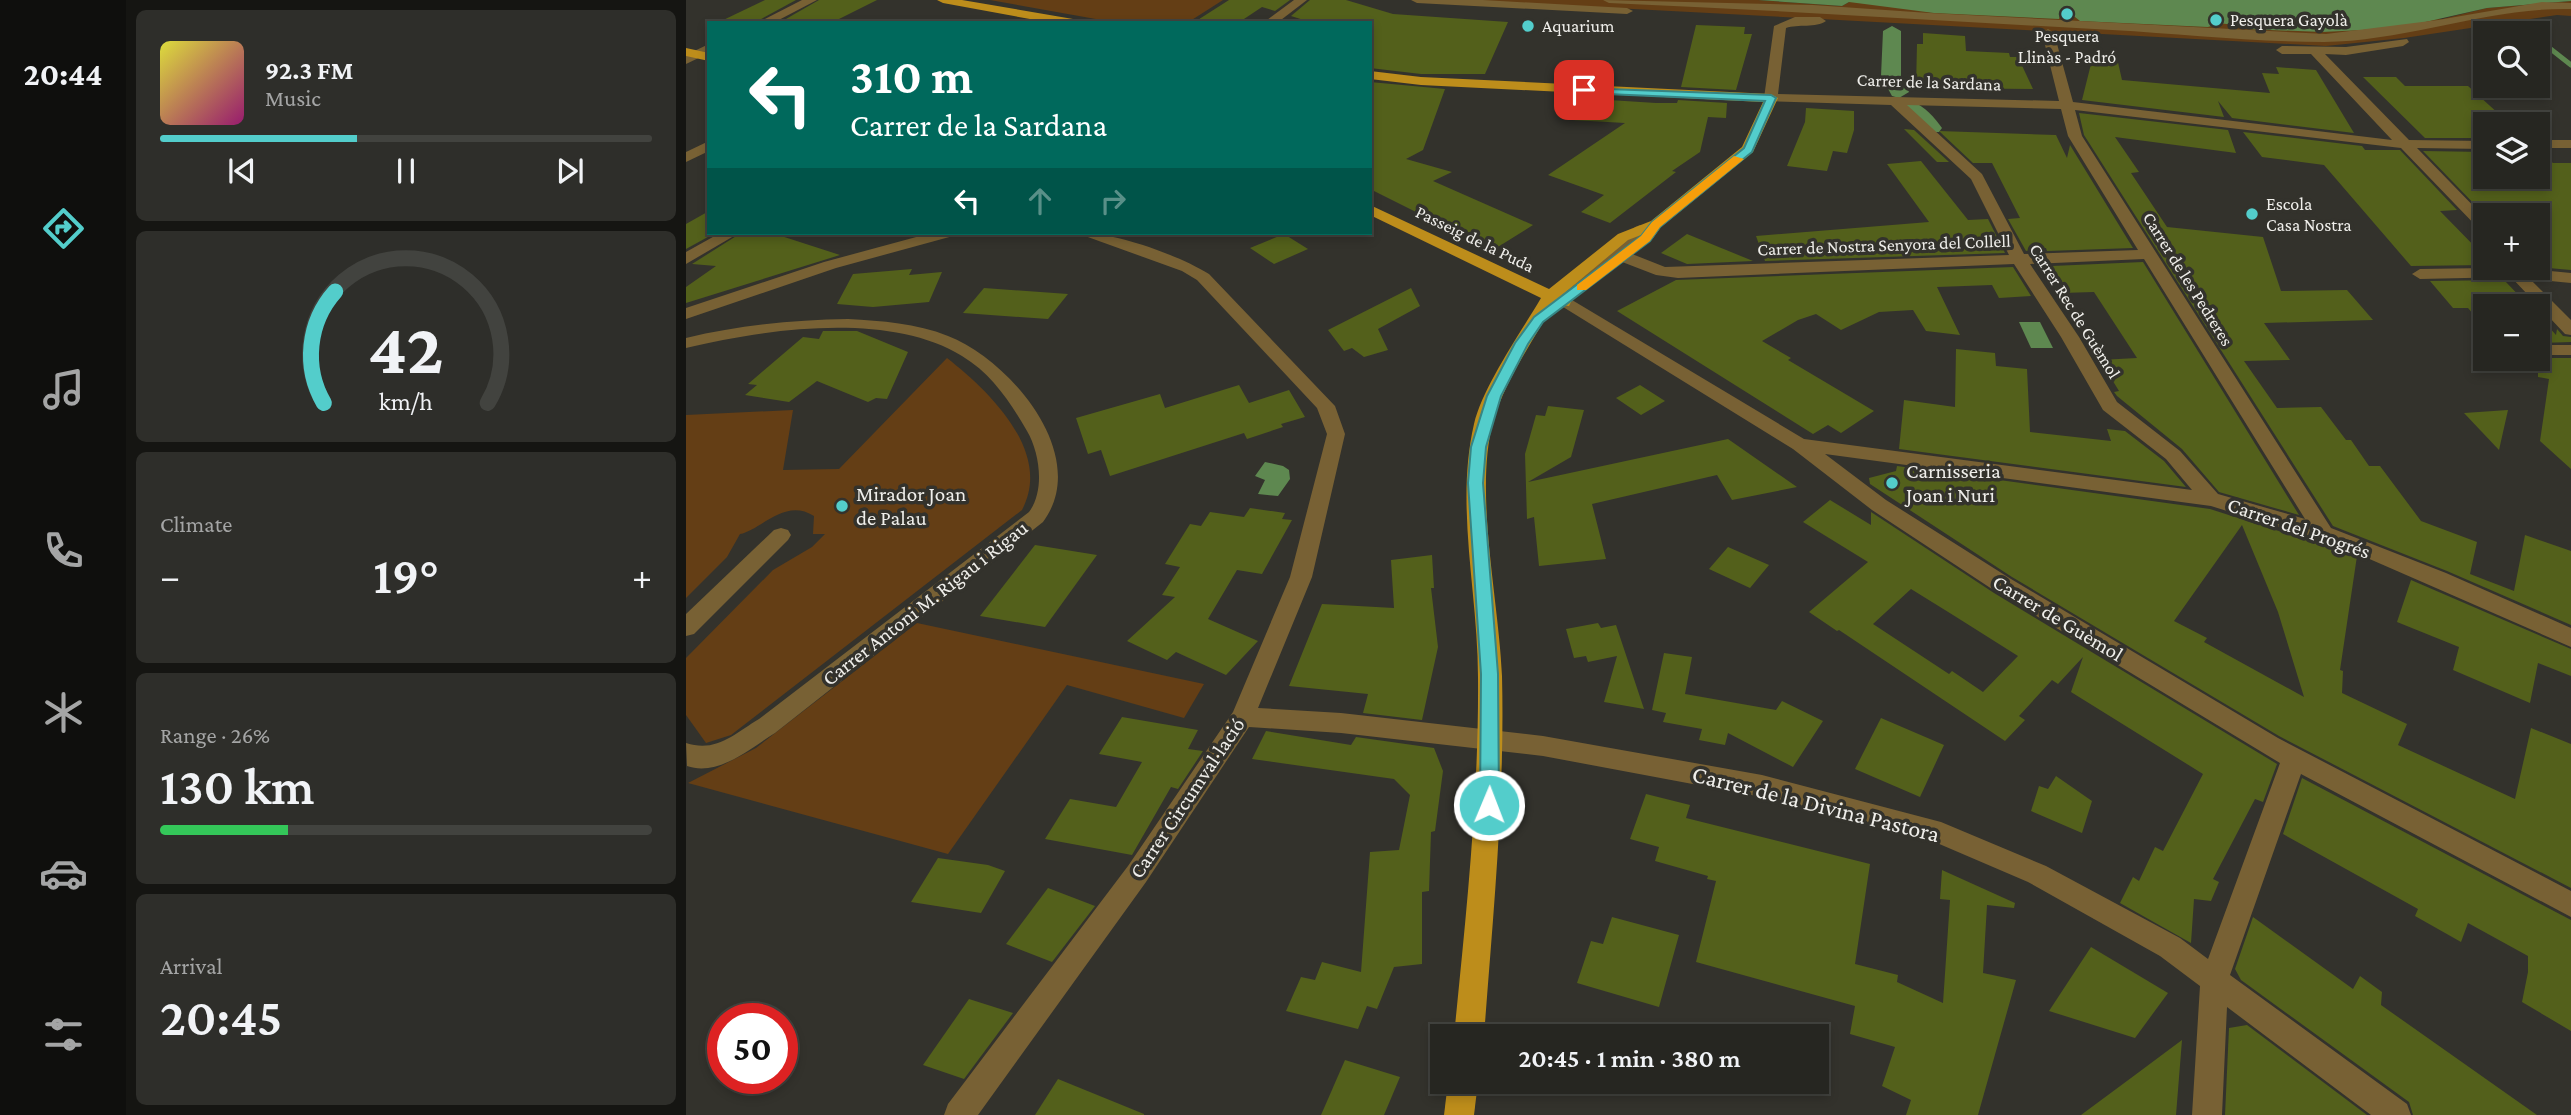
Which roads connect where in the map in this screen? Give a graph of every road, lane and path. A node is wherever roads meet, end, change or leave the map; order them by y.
1 (811, 0) edge
2 (943, 0) edge
3 (1301, 0) edge
4 (1417, 0) edge
5 (1609, 0) edge
6 (2571, 6) edge
7 (2571, 19) edge
8 (2547, 20) dead end
9 (767, 21) edge
10 (1062, 21) edge
11 (1272, 21) edge
12 (1780, 26) junction
13 (2471, 32) dead end
14 (2048, 33) junction
15 (2246, 47) dead end
16 (2272, 49) dead end
17 (2316, 52) junction
18 (1372, 75) edge
19 (1771, 98) junction
20 (1894, 100) junction
21 (2067, 105) junction
22 (2550, 144) edge
23 (2571, 144) edge
24 (2400, 145) junction
25 (2473, 145) edge
26 (707, 146) edge
27 (686, 158) edge
28 (1372, 210) edge
29 (2473, 215) edge
30 (1648, 227) junction
31 (2473, 227) edge
32 (727, 235) edge
33 (941, 235) edge
34 (1096, 235) edge
35 (2150, 254) junction
36 (1619, 255) junction
37 (686, 258) edge
38 (2019, 259) junction
39 (2473, 272) edge
40 (2420, 274) dead end
41 (2550, 275) edge
42 (2571, 278) edge
43 (2527, 280) edge
44 (2530, 280) edge
45 (1557, 300) junction
46 (686, 314) edge
47 (2571, 317) edge
48 (2571, 330) edge
49 (686, 343) edge
50 (2550, 350) edge
51 (2571, 350) edge
52 (1800, 444) junction
53 (1887, 456) junction
54 (1861, 491) junction
55 (2211, 499) junction
56 (2324, 533) junction
57 (781, 535) dead end
58 (686, 628) edge
59 (2571, 638) edge
60 (1242, 717) junction
61 (1490, 741) junction
62 (686, 753) edge
63 (2294, 758) junction
64 (2571, 905) edge
65 (2214, 981) junction
66 (1470, 1024) edge
67 (1462, 1094) edge
68 (959, 1115) edge
69 (1459, 1115) edge
70 (2207, 1115) edge
71 (2396, 1115) edge

1 - 9 street
2 - 10 main road
3 - 11 street
4 - 12 street
5 - 6 street
7 - 8 street
12 - 14 street
12 - 19 street
13 - 17 street
14 - 15 street
14 - 21 street, Carrer de les Pedreres
16 - 17 street
17 - 24 street
18 - 19 main road, Carrer de la Sardana
19 - 20 street, Carrer de la Sardana
19 - 30 main road
20 - 21 street, Carrer de la Sardana
20 - 38 street, Carrer Rec de Guèmol
21 - 24 street, Carrer de la Sardana
21 - 35 street, Carrer de les Pedreres
22 - 23 street
24 - 25 street, Carrer de la Sardana
24 - 29 street
24 - 31 street
26 - 27 street
28 - 45 main road, Passeig de la Puda
30 - 36 main road
30 - 45 main road
32 - 37 street
33 - 46 street
34 - 60 street, Carrer Circumval·lació
35 - 38 street, Carrer de Nostra Senyora del Collell
35 - 56 street, Carrer de les Pedreres
36 - 38 street, Carrer de Nostra Senyora del Collell
36 - 45 main road
38 - 55 street, Carrer Rec de Guèmol
39 - 40 street
41 - 42 street
43 - 48 street
44 - 47 street
45 - 52 street, Carrer de Guèmol
45 - 61 main road
49 - 62 street, Carrer Antoni M. Rigau i Rigau
50 - 51 street
52 - 53 street, Carrer del Progrés
52 - 54 street, Carrer de Guèmol
53 - 54 street
53 - 55 street, Carrer del Progrés
54 - 63 street, Carrer de Guèmol
55 - 56 street, Carrer del Progrés
56 - 59 street, Carrer del Progrés
57 - 58 street
60 - 61 street, Carrer de la Divina Pastora
60 - 68 street, Carrer Circumval·lació
61 - 65 street, Carrer de la Divina Pastora
61 - 66 main road
63 - 64 street, Carrer de Guèmol
63 - 65 street
65 - 70 street
65 - 71 street, Carrer de la Divina Pastora
67 - 69 main road

